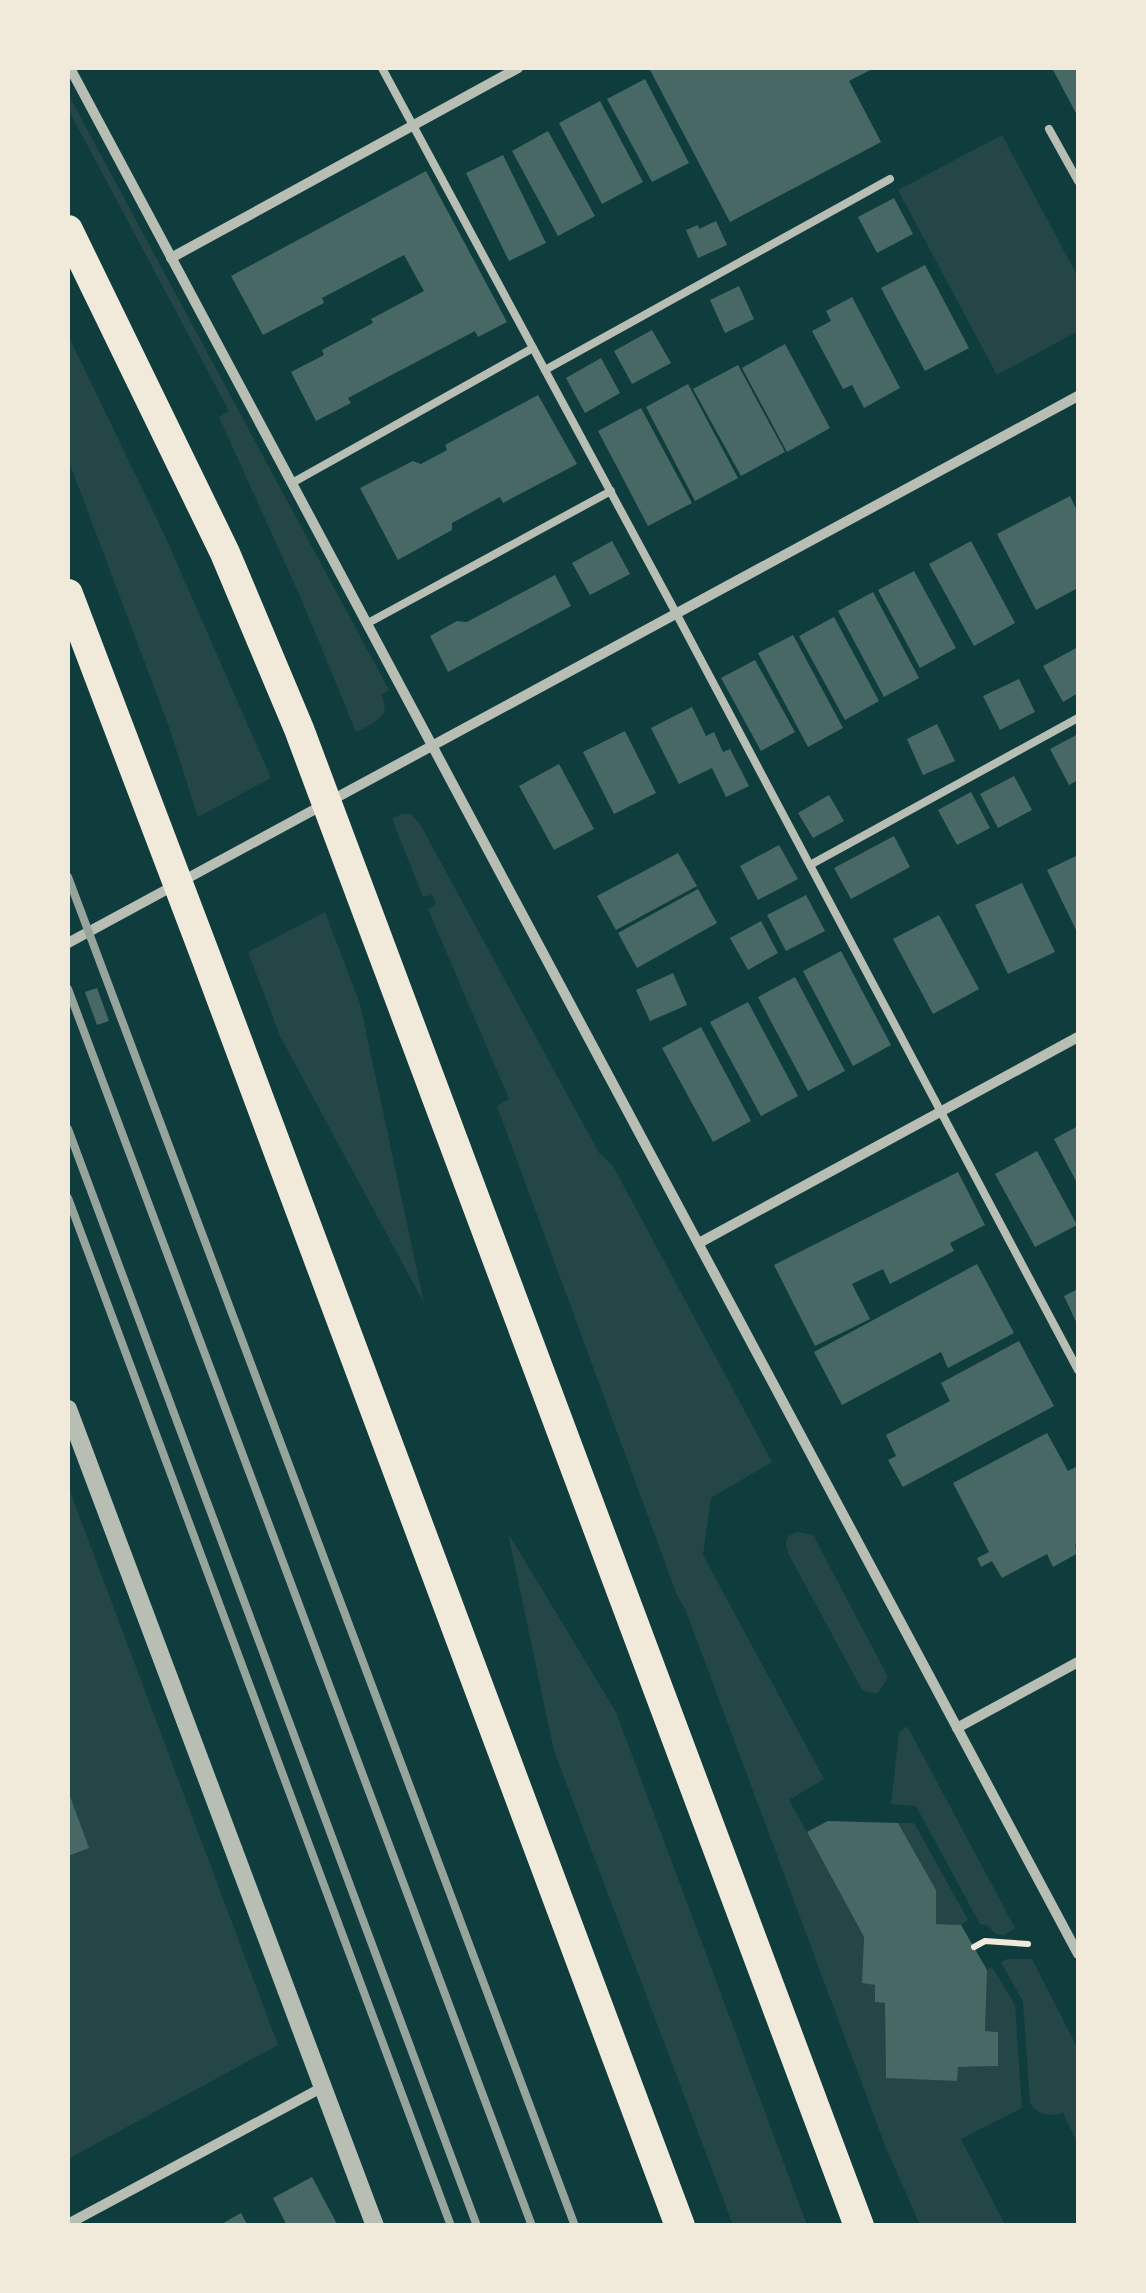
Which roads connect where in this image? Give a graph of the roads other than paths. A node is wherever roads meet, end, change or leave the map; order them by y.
1 (70, 68) edge
2 (382, 68) edge
3 (518, 68) edge
4 (413, 126) junction
5 (1049, 129) dead end
6 (890, 179) dead end
7 (1078, 181) edge
8 (68, 230) edge
9 (172, 258) junction
10 (533, 348) junction
11 (545, 370) junction
12 (1078, 396) edge
13 (292, 483) junction
14 (611, 491) junction
15 (68, 594) edge
16 (676, 613) junction
17 (368, 623) junction
18 (1078, 718) edge
19 (434, 744) junction
20 (810, 865) junction
21 (68, 944) edge
22 (1078, 1037) edge
23 (941, 1112) junction
24 (698, 1243) junction
25 (1074, 1351) edge
26 (1078, 1370) edge
27 (68, 1409) edge
28 (1078, 1662) edge
29 (957, 1728) junction
30 (1078, 1954) edge
31 (323, 2086) junction
32 (68, 2224) edge
33 (375, 2226) edge
34 (680, 2226) edge
35 (858, 2226) edge

1 - 9 street
2 - 4 lane
3 - 4 street
4 - 9 street
4 - 10 lane
5 - 7 lane
6 - 11 lane
8 - 35 highway
9 - 13 street
10 - 11 lane
10 - 13 lane
11 - 14 lane
12 - 16 street
13 - 17 street
14 - 16 lane
14 - 17 lane
15 - 34 highway
16 - 19 street
16 - 20 lane
17 - 19 street
18 - 20 lane
19 - 21 street
19 - 24 street
20 - 23 lane
22 - 23 street
23 - 24 street
23 - 25 lane
24 - 29 street
25 - 26 lane
27 - 31 street
28 - 29 street
29 - 30 street
31 - 32 street
31 - 33 street

